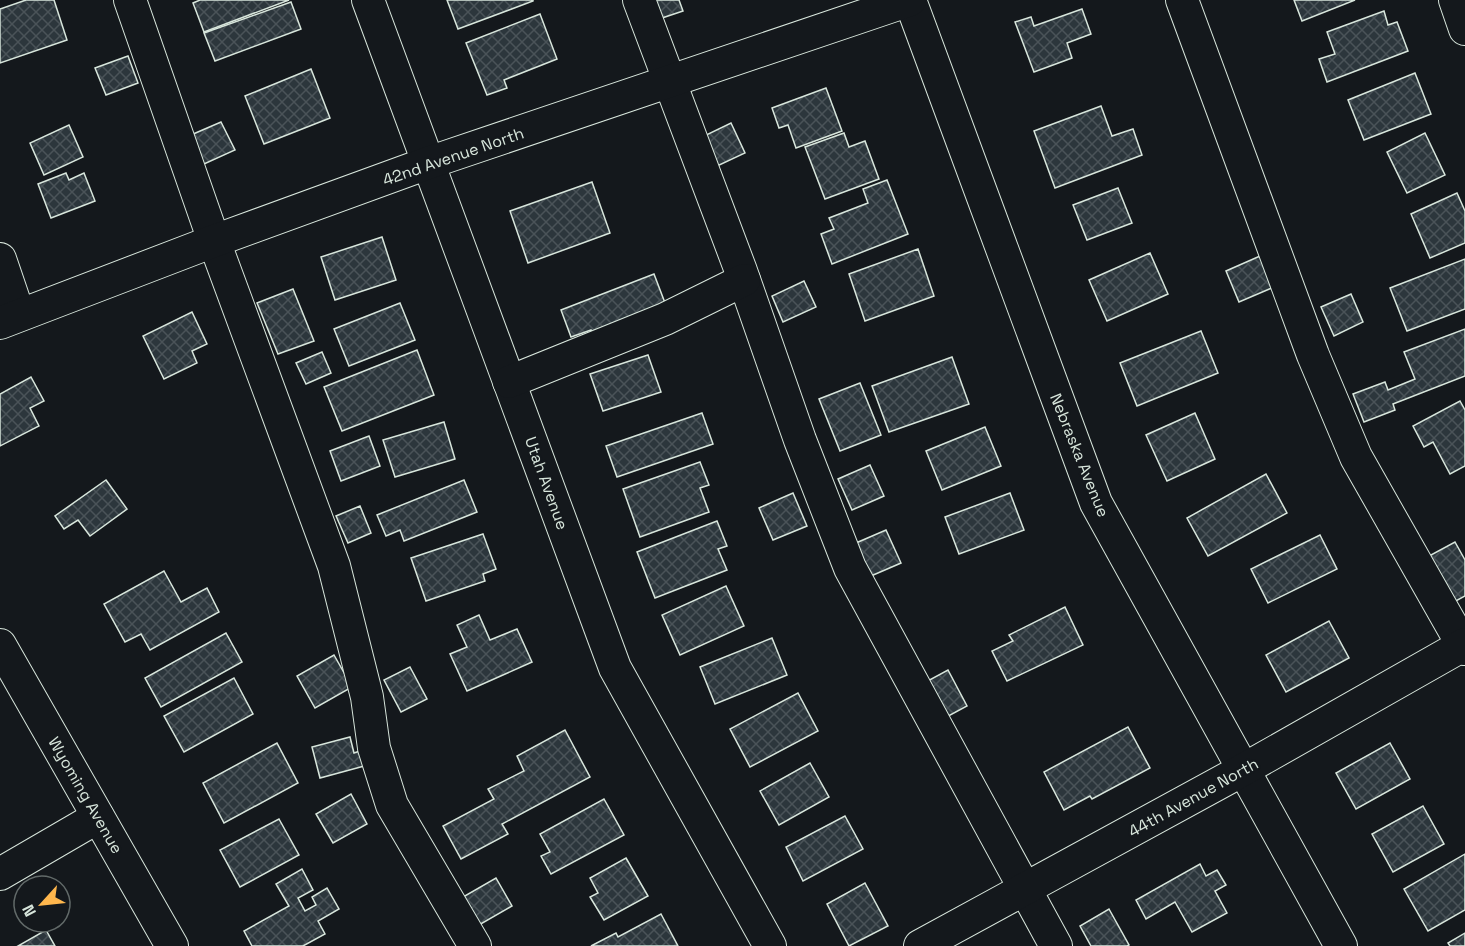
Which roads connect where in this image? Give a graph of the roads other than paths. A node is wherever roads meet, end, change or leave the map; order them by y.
1 (129, 0) edge
2 (368, 0) edge
3 (639, 0) edge
4 (910, 0) edge
5 (1182, 0) edge
6 (1455, 0) edge
7 (1465, 29) edge
8 (671, 82) junction
9 (428, 163) junction
10 (214, 241) junction
11 (0, 259) edge
12 (744, 280) junction
13 (10, 319) edge
14 (509, 382) junction
15 (0, 645) edge
16 (1464, 646) edge
17 (1241, 771) junction
18 (98, 817) junction
19 (0, 874) edge
20 (1024, 891) junction
21 (172, 946) edge
22 (475, 946) edge
23 (770, 946) edge
24 (920, 946) edge
25 (1056, 946) edge
26 (1341, 946) edge

1 - 10 street
2 - 9 street, Utah Avenue
3 - 8 street
4 - 8 street, 42nd Avenue North
4 - 17 street, Nebraska Avenue
5 - 16 street
6 - 7 street
8 - 9 street, 42nd Avenue North
8 - 12 street
9 - 10 street, 42nd Avenue North
9 - 14 street, Utah Avenue
10 - 13 street, 42nd Avenue North
10 - 22 street
11 - 13 street
12 - 14 street
12 - 20 street
14 - 23 street, Utah Avenue
15 - 18 street, Wyoming Avenue
16 - 17 street, 44th Avenue North
17 - 20 street, 44th Avenue North
17 - 26 street, Nebraska Avenue
18 - 19 street
18 - 21 street, Wyoming Avenue
20 - 24 street, 44th Avenue North
20 - 25 street

